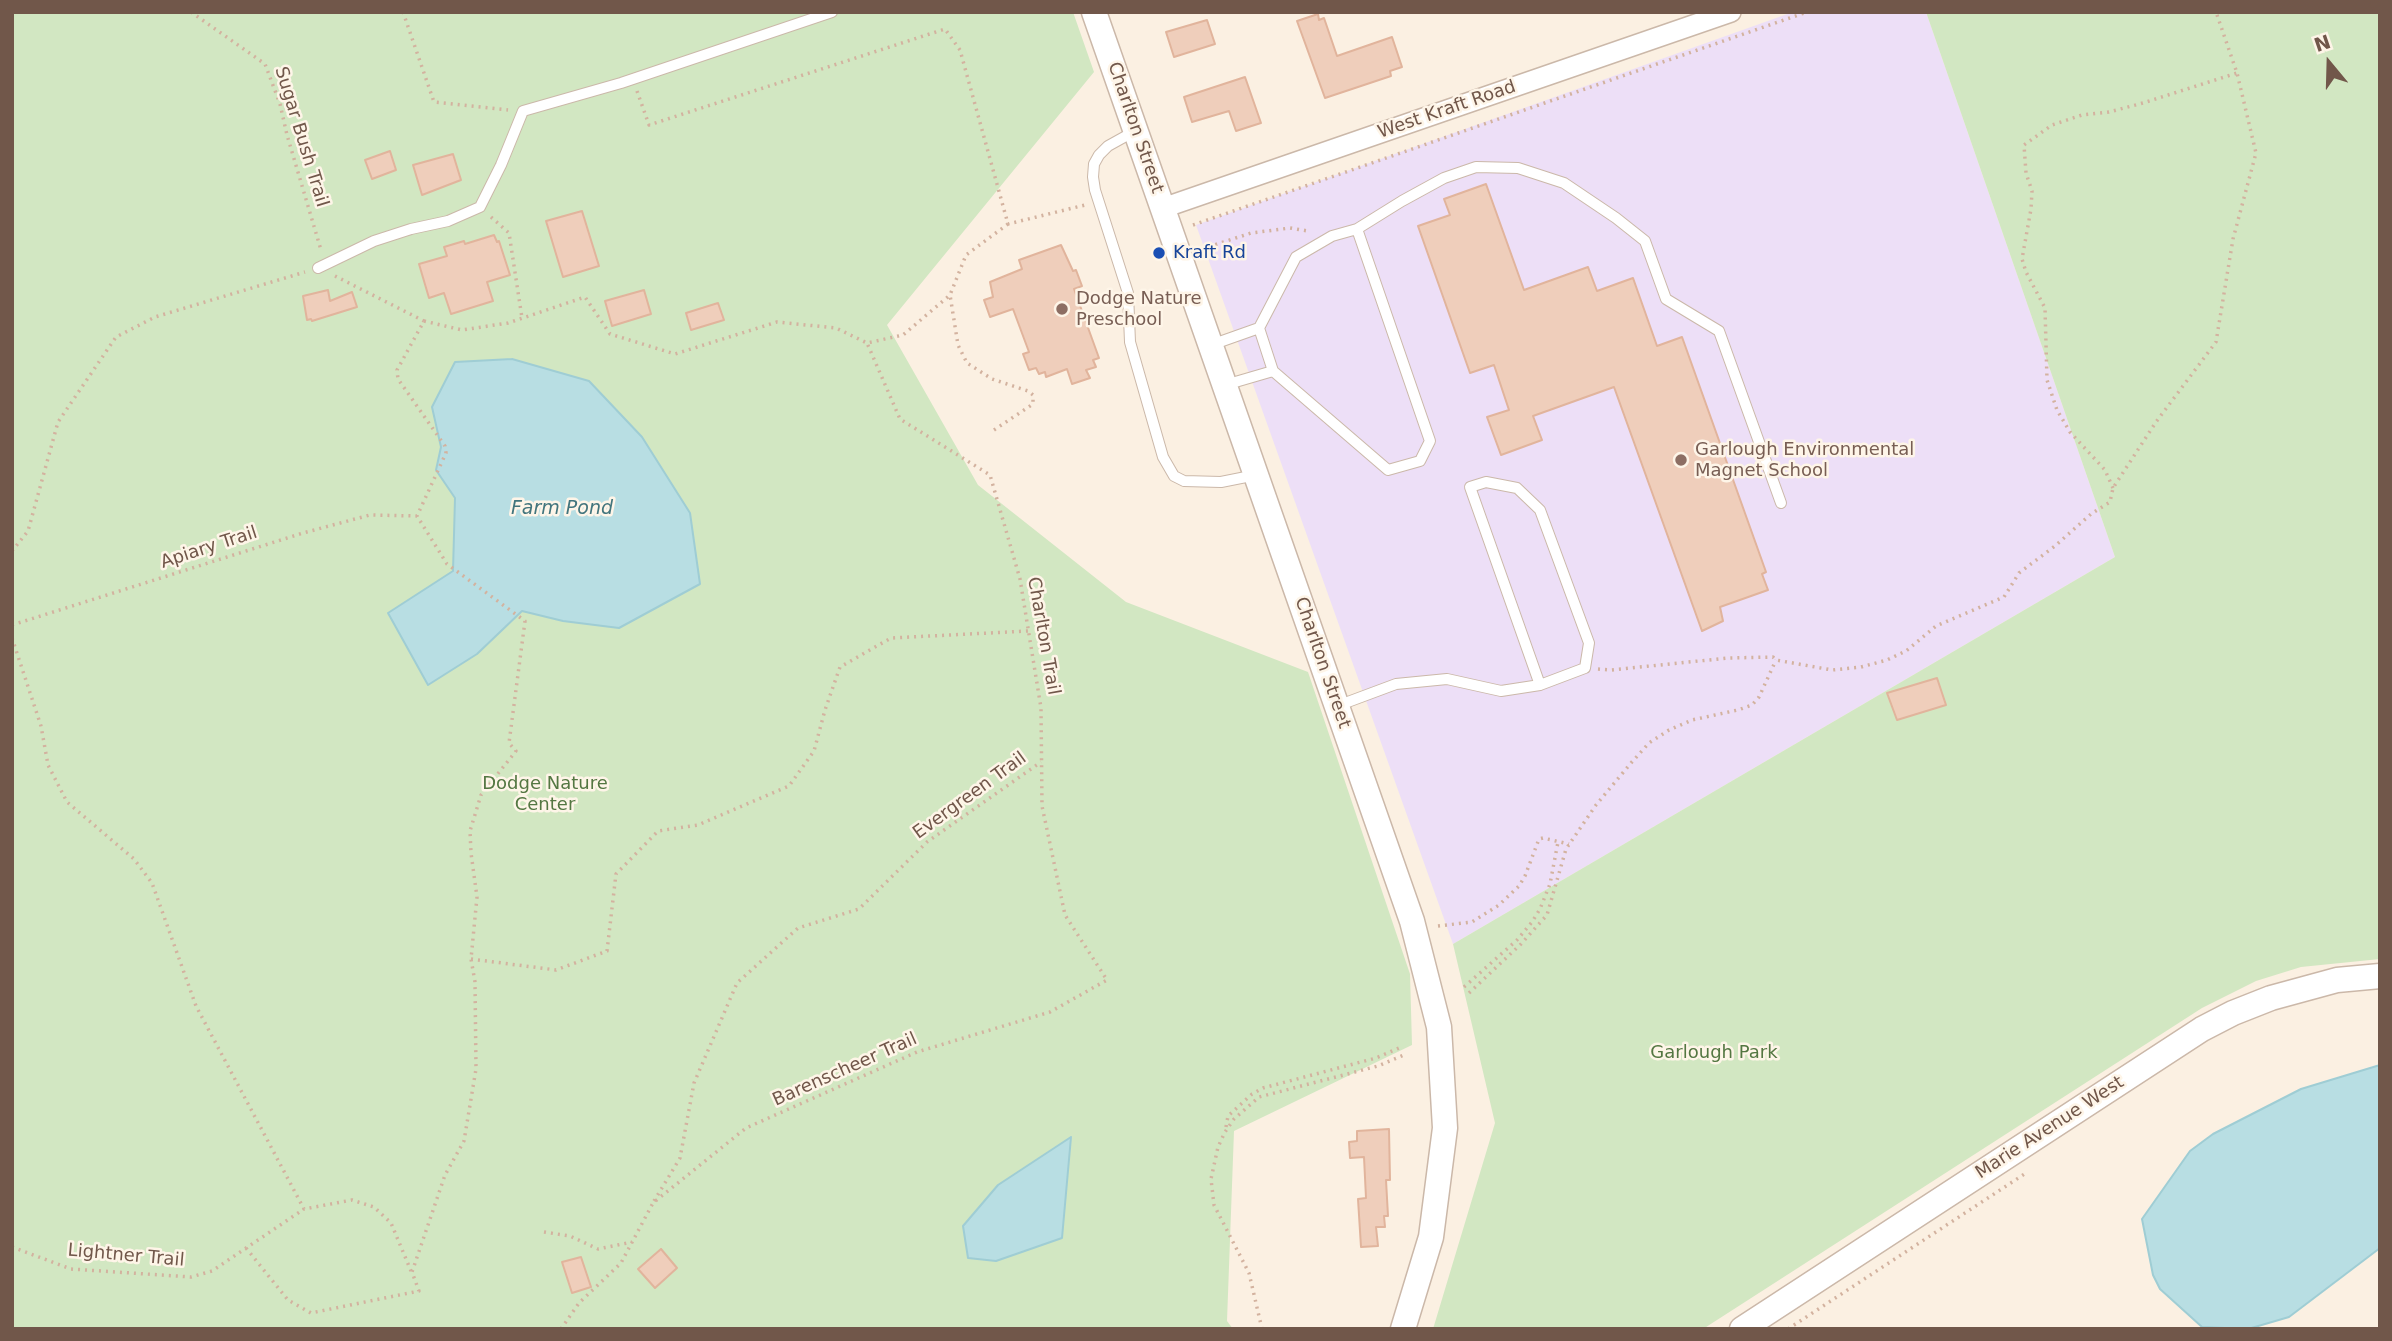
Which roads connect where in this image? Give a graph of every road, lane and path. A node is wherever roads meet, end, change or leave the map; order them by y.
1 (191, 12) edge
2 (403, 12) edge
3 (832, 12) edge
4 (1094, 12) edge
5 (1731, 12) edge
6 (1807, 12) edge
7 (2216, 12) edge
8 (802, 17) edge
9 (2238, 74) junction
10 (634, 79) junction
11 (523, 111) junction
12 (1136, 131) junction
13 (1098, 202) junction
14 (480, 207) junction
15 (1163, 208) junction
16 (1008, 224) junction
17 (1194, 225) dead end
18 (1357, 229) junction
19 (1332, 236) junction
20 (1202, 249) dead end
21 (322, 266) junction
22 (950, 295) junction
23 (522, 318) junction
24 (425, 321) junction
25 (1259, 328) junction
26 (867, 343) junction
27 (1210, 345) junction
28 (1273, 371) junction
29 (1225, 385) junction
30 (994, 430) dead end
31 (1256, 475) junction
32 (2113, 488) junction
33 (1781, 503) dead end
34 (416, 516) junction
35 (12, 551) edge
36 (12, 625) edge
37 (1028, 631) junction
38 (12, 638) edge
39 (1776, 660) junction
40 (1585, 668) junction
41 (1540, 685) junction
42 (1337, 706) junction
43 (1042, 761) junction
44 (1558, 842) junction
45 (1569, 844) junction
46 (1438, 926) dead end
47 (471, 959) junction
48 (2380, 976) edge
49 (1107, 980) joint
50 (1464, 987) dead end
51 (1469, 993) dead end
52 (1398, 1048) dead end
53 (1404, 1055) dead end
54 (1225, 1132) junction
55 (2028, 1172) dead end
56 (653, 1203) junction
57 (304, 1209) junction
58 (544, 1232) dead end
59 (632, 1242) junction
60 (12, 1247) edge
61 (246, 1248) junction
62 (412, 1272) junction
63 (561, 1329) edge
64 (1262, 1329) edge
65 (1404, 1329) edge
66 (1742, 1329) edge
67 (1788, 1329) edge

1 - 21 path, Sugar Bush Trail
2 - 11 path
3 - 8 lane
4 - 12 street, Charlton Street
5 - 15 street, West Kraft Road
6 - 17 path
7 - 9 path
8 - 10 lane
9 - 32 path
9 - 32 path
10 - 11 lane
10 - 16 path
11 - 14 lane
12 - 13 lane
12 - 15 street, Charlton Street
13 - 16 path
13 - 31 lane
14 - 21 lane
14 - 23 path
15 - 27 street, Charlton Street
16 - 22 path
18 - 19 lane
18 - 28 lane
18 - 33 lane
19 - 20 path
19 - 25 lane
21 - 24 path
21 - 35 path
22 - 26 path
22 - 30 path
23 - 24 path
23 - 26 path
24 - 34 path
25 - 27 lane
25 - 28 lane
26 - 37 path, Charlton Trail
27 - 29 street, Charlton Street
28 - 29 lane
29 - 31 street, Charlton Street
31 - 42 street, Charlton Street
32 - 39 path
34 - 36 path, Apiary Trail
34 - 47 path
37 - 43 path, Charlton Trail
37 - 47 path
38 - 57 path
39 - 40 path
39 - 45 path
40 - 41 lane
40 - 41 lane
41 - 42 lane
42 - 65 street, Charlton Street
43 - 49 path, Charlton Trail
43 - 56 path, Evergreen Trail
44 - 45 path
44 - 46 path
44 - 50 path
45 - 51 path
47 - 62 path
48 - 66 street, Marie Avenue West
49 - 56 path, Barenscheer Trail
52 - 54 path
53 - 54 path
54 - 64 path
55 - 67 path
56 - 59 path, Barenscheer Trail
57 - 61 path, Lightner Trail
57 - 62 path
58 - 59 path
59 - 63 path, Barenscheer Trail
60 - 61 path, Lightner Trail
61 - 62 path

